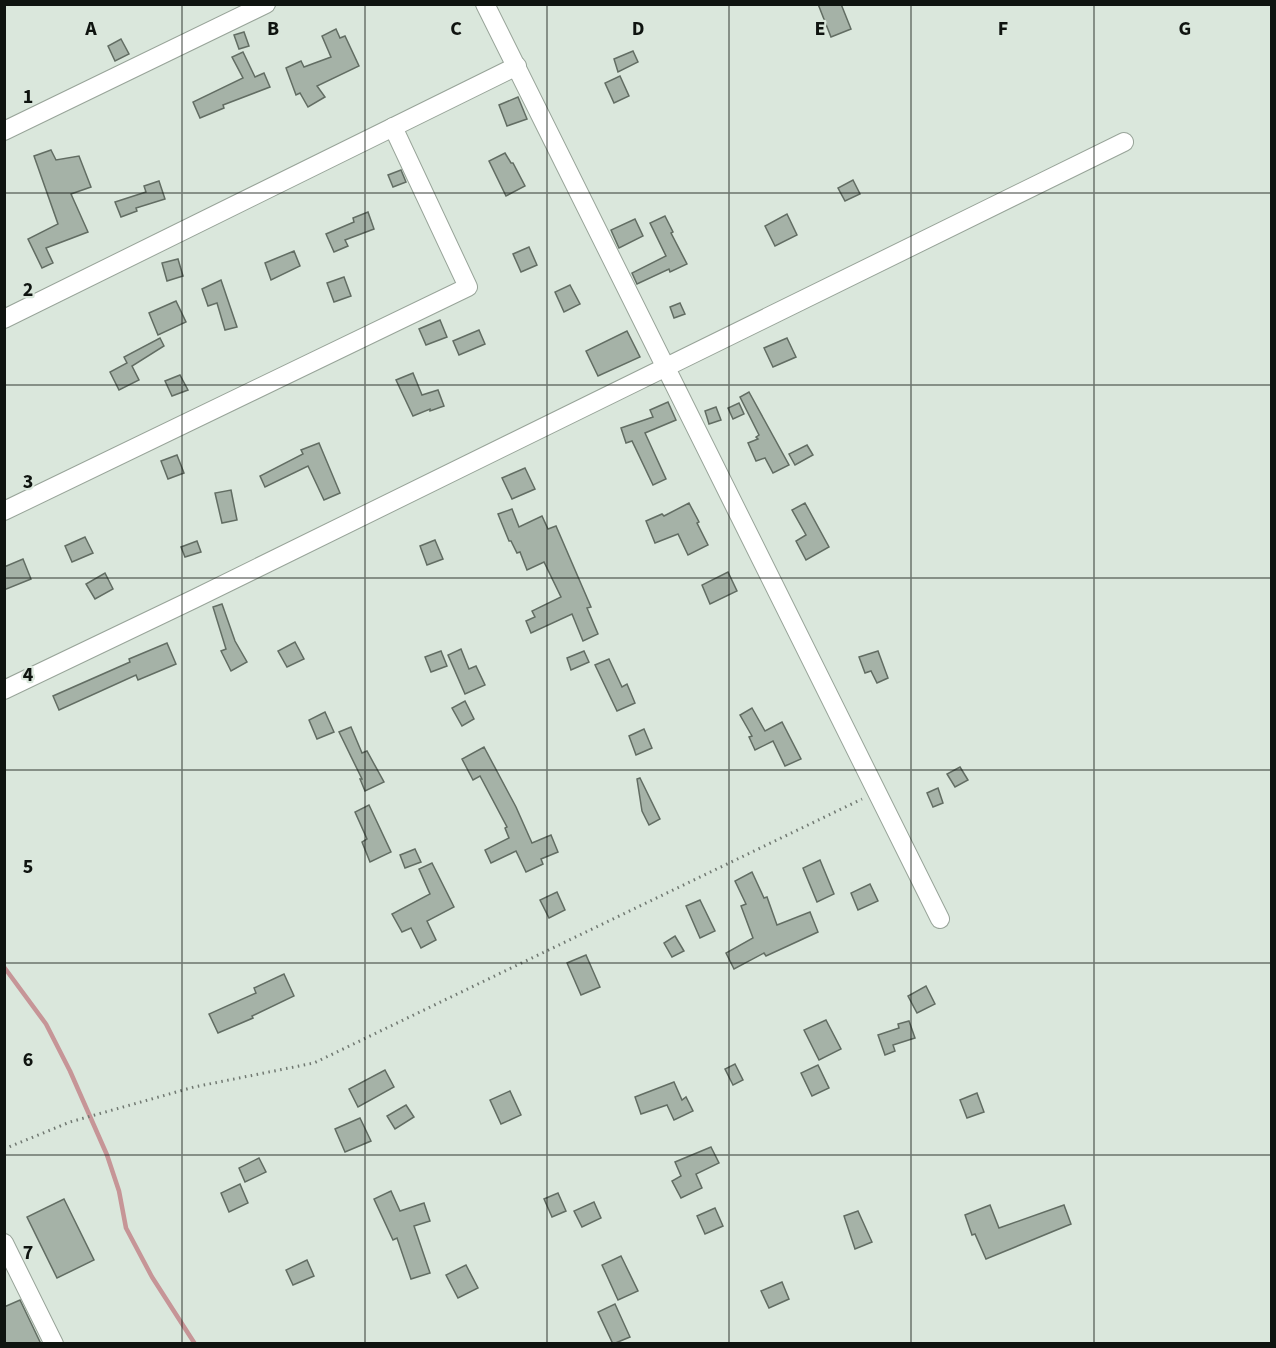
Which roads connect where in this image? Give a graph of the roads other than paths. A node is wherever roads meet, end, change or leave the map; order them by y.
1 (266, 4) edge
2 (485, 4) edge
3 (517, 66) junction
4 (393, 127) junction
5 (4, 131) edge
6 (1124, 142) dead end
7 (4, 319) edge
8 (665, 368) junction
9 (4, 511) edge
10 (4, 690) edge
11 (940, 919) dead end
12 (4, 1243) edge
13 (54, 1344) edge

1 - 5 street
2 - 3 street
3 - 4 street
3 - 8 street
4 - 7 street
4 - 9 street
6 - 8 street
8 - 10 street
8 - 11 street
12 - 13 street

